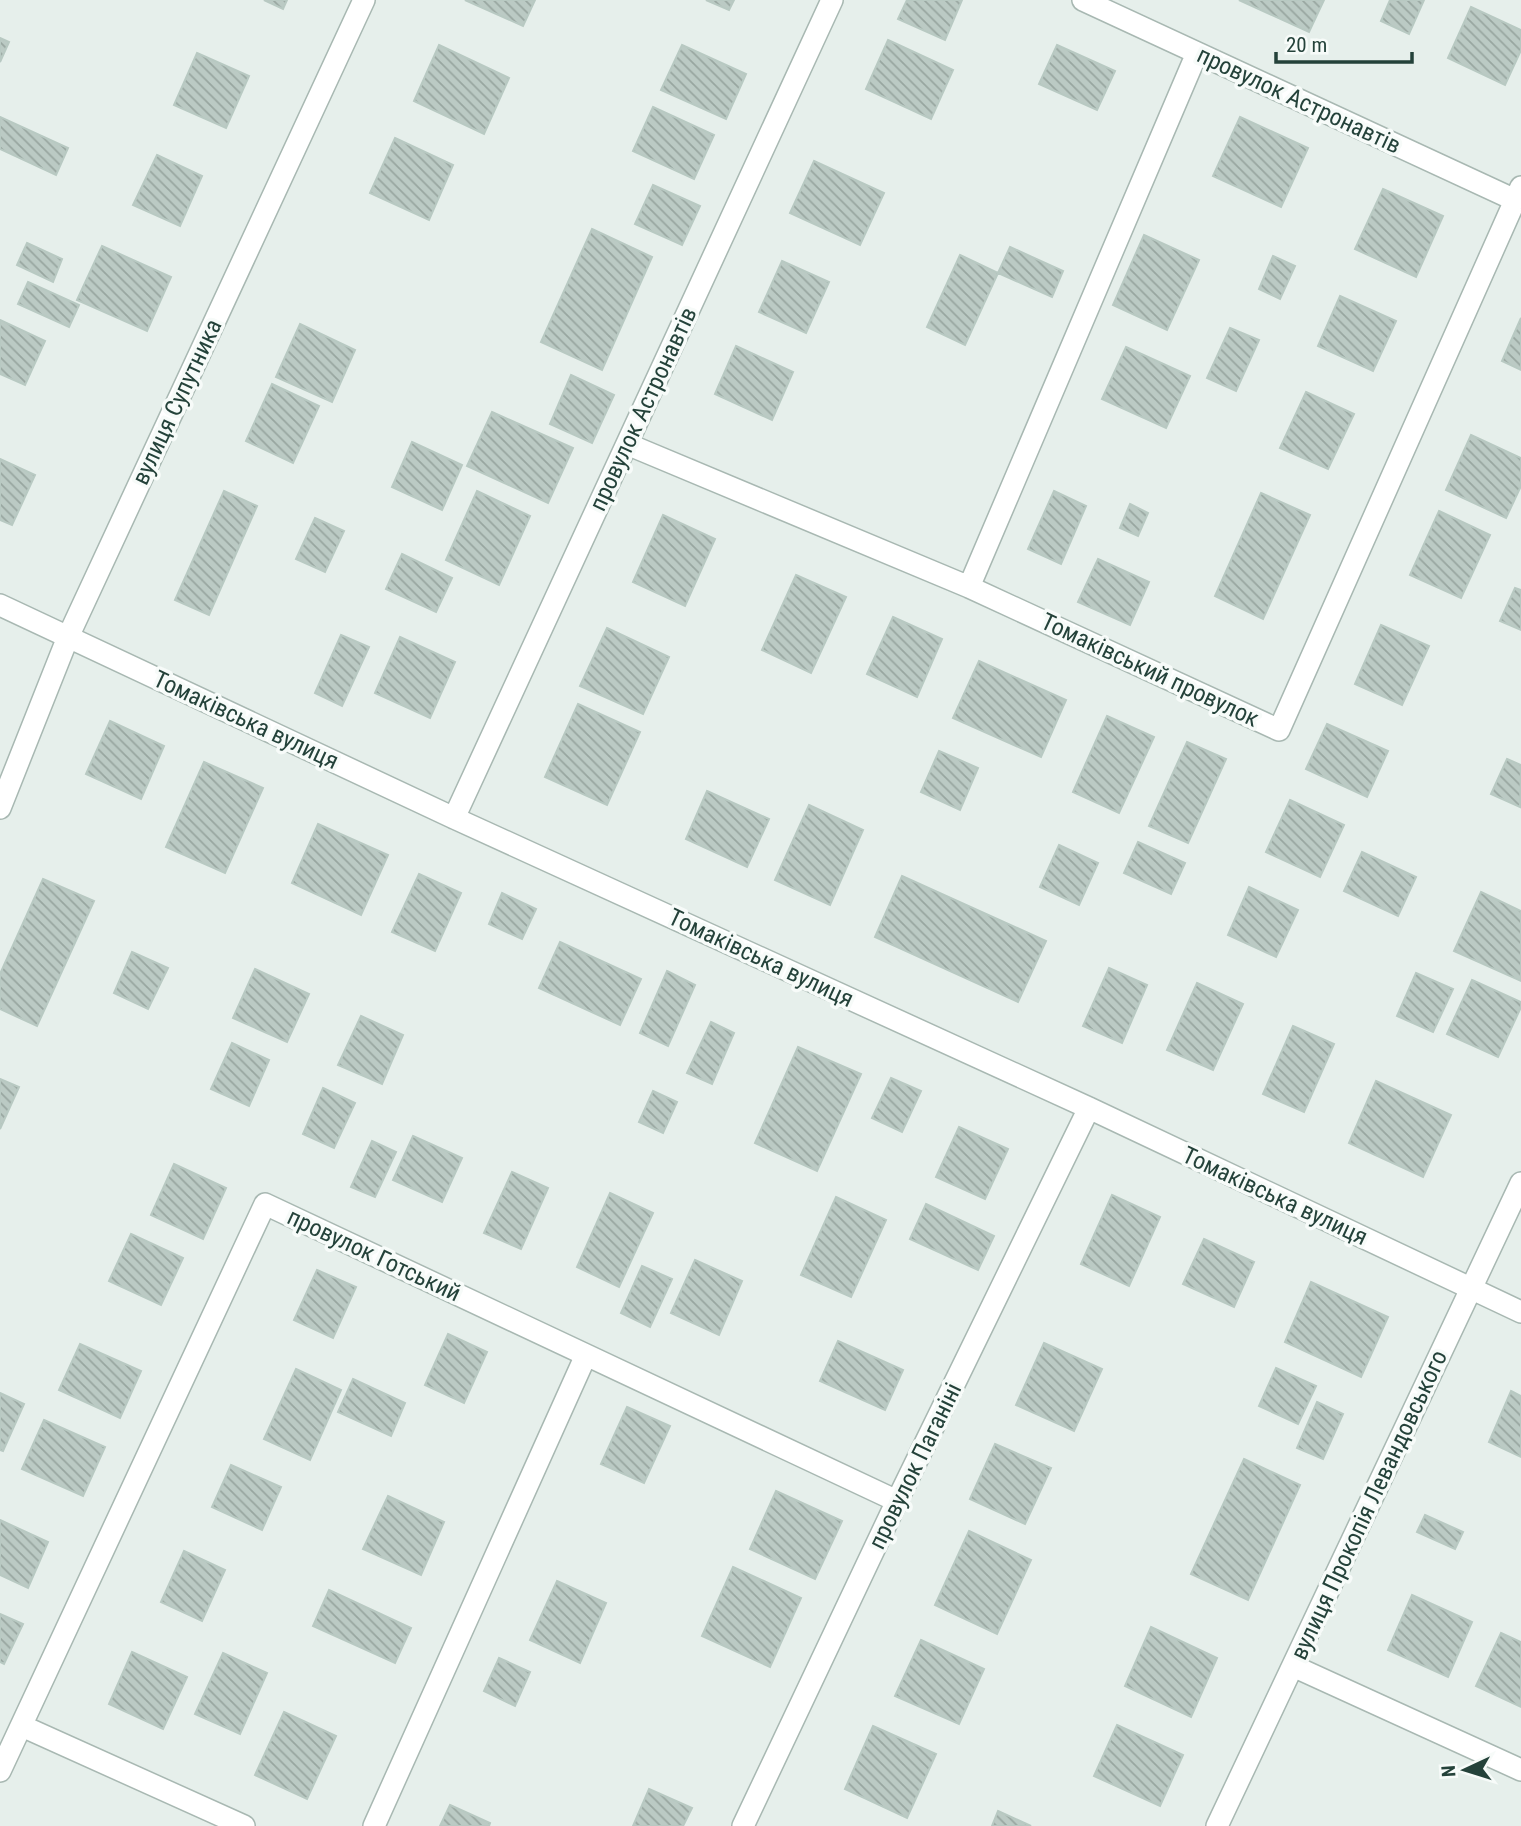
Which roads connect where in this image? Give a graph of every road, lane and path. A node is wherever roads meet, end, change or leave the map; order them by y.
1 (364, 0) edge
2 (832, 0) edge
3 (1083, 0) edge
4 (1197, 53) junction
5 (1518, 194) edge
6 (627, 444) junction
7 (969, 587) junction
8 (0, 605) edge
9 (68, 637) junction
10 (0, 808) edge
11 (454, 818) junction
12 (1089, 1108) junction
13 (1521, 1183) edge
14 (1471, 1288) junction
15 (1521, 1312) edge
16 (586, 1355) junction
17 (897, 1501) junction
18 (1293, 1666) junction
19 (22, 1726) junction
20 (0, 1770) edge
21 (1521, 1770) edge
22 (244, 1826) edge
23 (374, 1826) edge
24 (743, 1826) edge
25 (1217, 1826) edge

1 - 9 street, вулиця Супутника
2 - 6 street, провулок Астронавтів
3 - 4 street, провулок Астронавтів
4 - 5 street, провулок Астронавтів
4 - 7 street
5 - 7 street, Томаківський провулок
6 - 7 street, Томаківський провулок
6 - 11 street, провулок Астронавтів
8 - 9 street, Томаківська вулиця
9 - 10 street, вулиця Супутника
9 - 11 street, Томаківська вулиця
11 - 12 street, Томаківська вулиця
12 - 14 street, Томаківська вулиця
12 - 17 street, провулок Паганіні
13 - 14 street, вулиця Прокопія Левандовського
14 - 15 street, Томаківська вулиця
14 - 18 street, вулиця Прокопія Левандовського
16 - 17 street, провулок Готський
16 - 19 street, провулок Готський
16 - 23 street
17 - 24 street, провулок Паганіні
18 - 21 street
18 - 25 street, вулиця Прокопія Левандовського
19 - 20 street, провулок Готський
19 - 22 street

